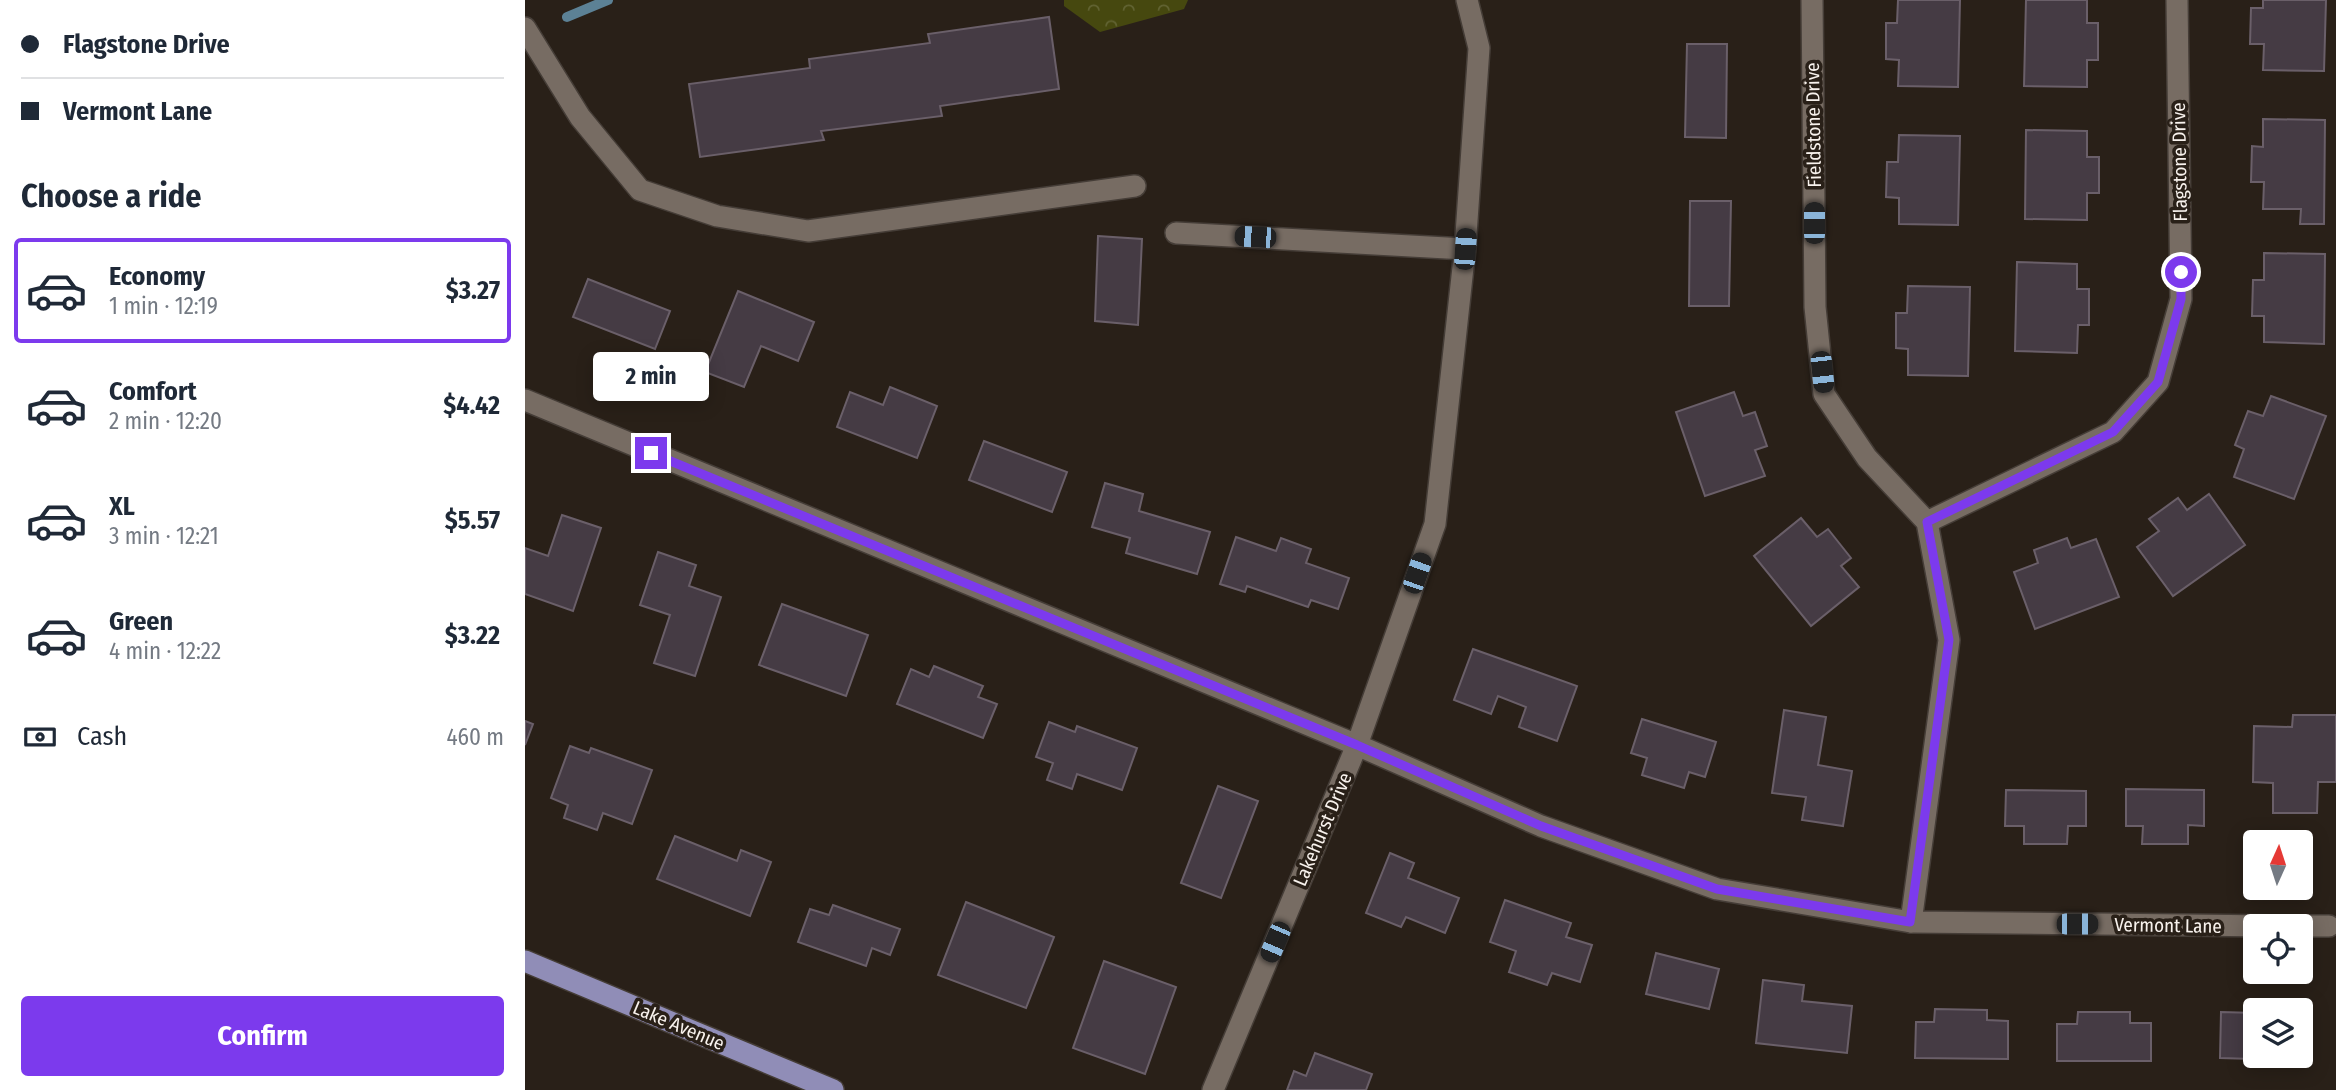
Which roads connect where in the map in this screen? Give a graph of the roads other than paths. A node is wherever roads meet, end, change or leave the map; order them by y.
1 (1467, 0) edge
2 (1812, 0) edge
3 (2177, 0) edge
4 (525, 29) edge
5 (1135, 186) dead end
6 (1176, 233) dead end
7 (1465, 249) junction
8 (525, 400) edge
9 (1927, 522) junction
10 (1357, 745) junction
11 (1910, 922) junction
12 (2243, 926) edge
13 (2313, 926) edge
14 (2329, 926) dead end
15 (525, 961) edge
16 (833, 1090) edge
17 (1213, 1090) edge

1 - 7 street, Lakehurst Drive
2 - 9 street, Fieldstone Drive
3 - 9 street, Flagstone Drive
4 - 5 street
6 - 7 street
7 - 10 street, Lakehurst Drive
8 - 10 street, Vermont Lane
9 - 11 street
10 - 11 street, Vermont Lane
10 - 17 street, Lakehurst Drive
11 - 12 street, Vermont Lane
13 - 14 street
15 - 16 main road, Lake Avenue

